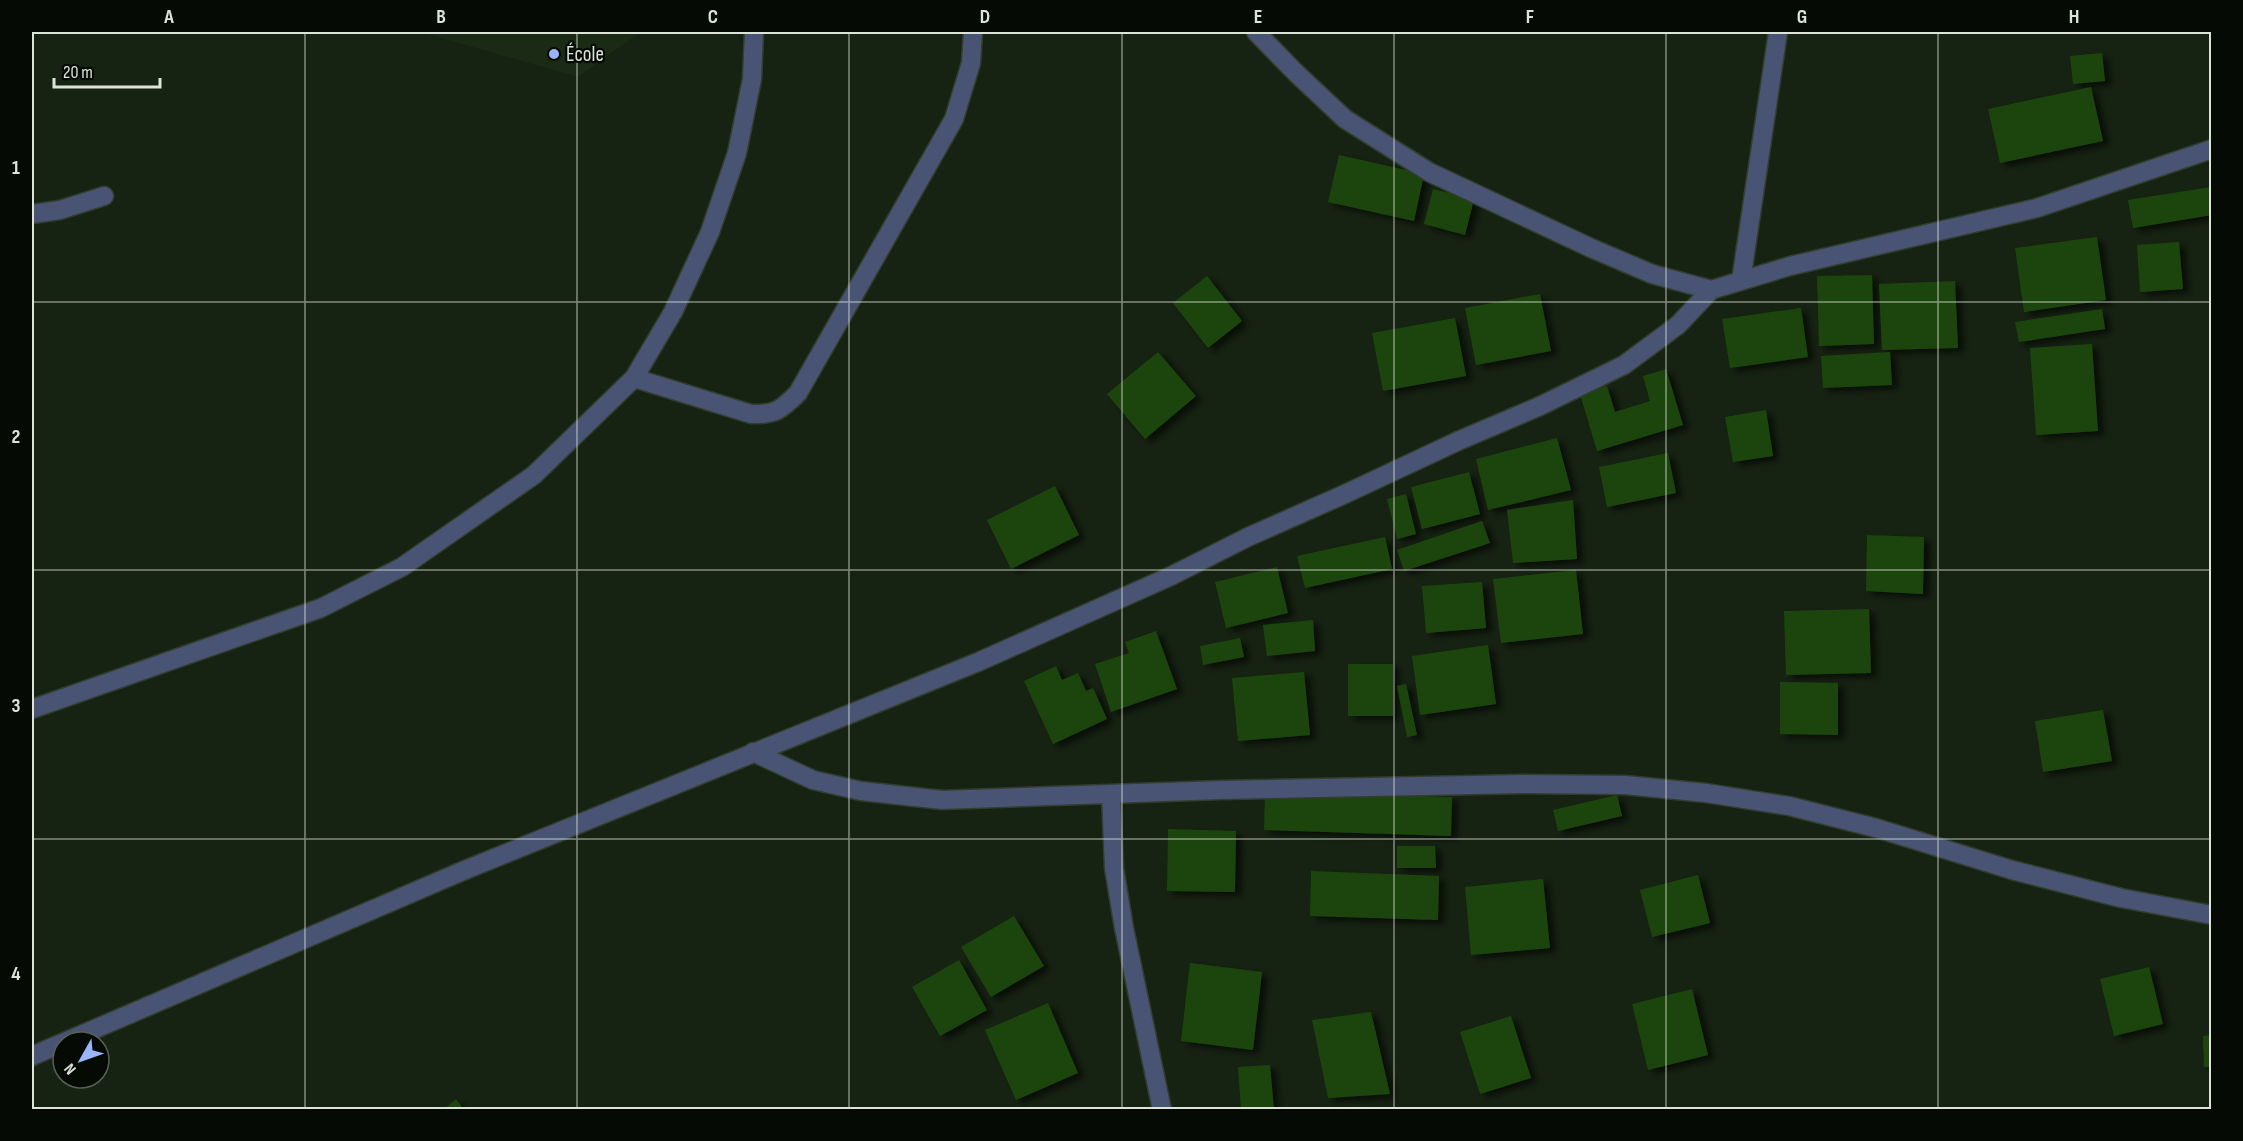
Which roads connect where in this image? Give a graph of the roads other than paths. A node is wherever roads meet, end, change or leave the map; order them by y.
1 (754, 32) edge
2 (973, 32) edge
3 (1257, 32) edge
4 (1778, 32) edge
5 (2211, 149) edge
6 (104, 195) dead end
7 (32, 214) edge
8 (1742, 281) junction
9 (1711, 290) junction
10 (634, 378) junction
11 (32, 709) edge
12 (753, 752) junction
13 (1111, 794) junction
14 (2211, 915) edge
15 (32, 1056) edge
16 (1162, 1110) edge

1 - 10 street
2 - 10 street
3 - 9 street
4 - 8 street
5 - 8 street
6 - 7 street
8 - 9 street
9 - 12 street
10 - 11 street
12 - 13 street
12 - 15 street
13 - 14 street
13 - 16 street

